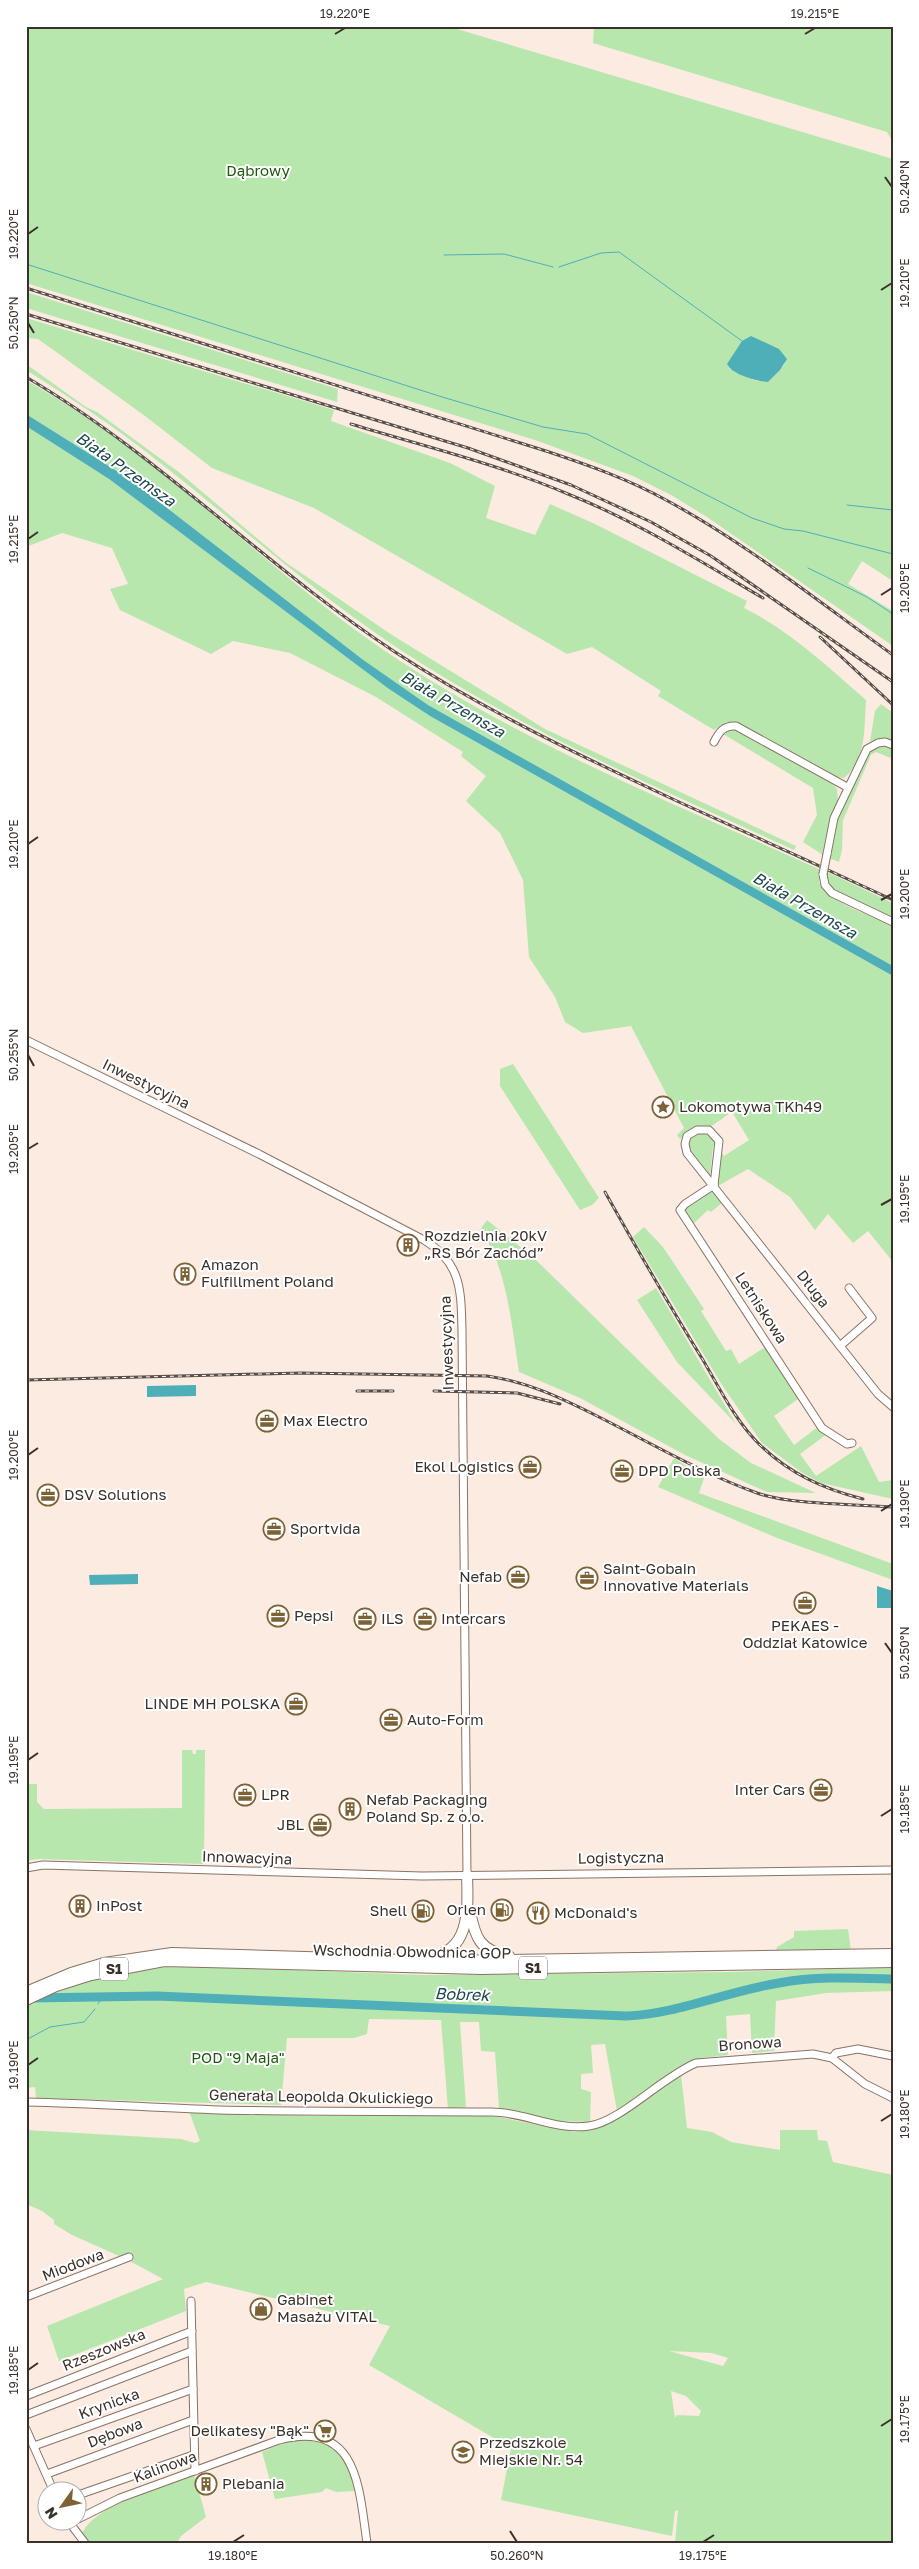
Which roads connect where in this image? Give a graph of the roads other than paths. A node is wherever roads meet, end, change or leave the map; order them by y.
1 (714, 742) dead end
2 (893, 745) edge
3 (847, 788) junction
4 (893, 922) edge
5 (26, 1040) edge
6 (714, 1185) junction
7 (849, 1288) dead end
8 (840, 1346) junction
9 (893, 1407) edge
10 (852, 1442) dead end
11 (26, 1868) edge
12 (893, 1870) edge
13 (467, 1875) junction
14 (468, 1901) junction
15 (893, 1954) edge
16 (392, 1960) junction
17 (538, 1960) junction
18 (893, 1962) edge
19 (26, 1992) edge
20 (26, 2000) edge
21 (893, 2056) edge
22 (832, 2058) junction
23 (893, 2098) edge
24 (26, 2102) edge
25 (613, 2117) joint
26 (129, 2257) dead end
27 (26, 2297) edge
28 (191, 2302) dead end
29 (192, 2331) junction
30 (192, 2351) junction
31 (193, 2389) junction
32 (26, 2396) edge
33 (26, 2415) edge
34 (193, 2420) junction
35 (26, 2429) edge
36 (34, 2446) junction
37 (193, 2455) junction
38 (196, 2470) junction
39 (47, 2474) junction
40 (50, 2482) edge
41 (88, 2492) edge
42 (88, 2513) edge
43 (78, 2532) edge
44 (85, 2543) edge
45 (367, 2543) edge

1 - 3 street
2 - 3 street
3 - 4 street, bridge
5 - 13 street, Inwestycyjna
6 - 6 street, Długa
6 - 8 street, Długa
6 - 10 street, Letniskowa
7 - 8 street
8 - 9 street, Długa
11 - 13 street, Innowacyjna
12 - 13 street, Logistyczna
13 - 14 highway
14 - 16 highway
14 - 17 highway
15 - 17 highway, Wschodnia Obwodnica GOP / S1
16 - 17 highway, Wschodnia Obwodnica GOP / S1
16 - 19 highway, Wschodnia Obwodnica GOP / S1
18 - 20 highway, Wschodnia Obwodnica GOP / S1
21 - 22 street
22 - 23 street, Bronowa
22 - 25 street, Bronowa
24 - 25 street, Generała Leopolda Okulickiego
26 - 27 street, Miodowa
28 - 29 street
29 - 30 street
29 - 32 street, Rzeszowska
30 - 31 street
30 - 33 street
31 - 34 street
31 - 36 street, Krynicka
34 - 37 street
34 - 39 street, Dębowa
35 - 36 street
36 - 39 street
37 - 38 street
37 - 41 street
38 - 42 street, Kalinowa
38 - 45 street, Kalinowa
39 - 40 street
43 - 44 street

